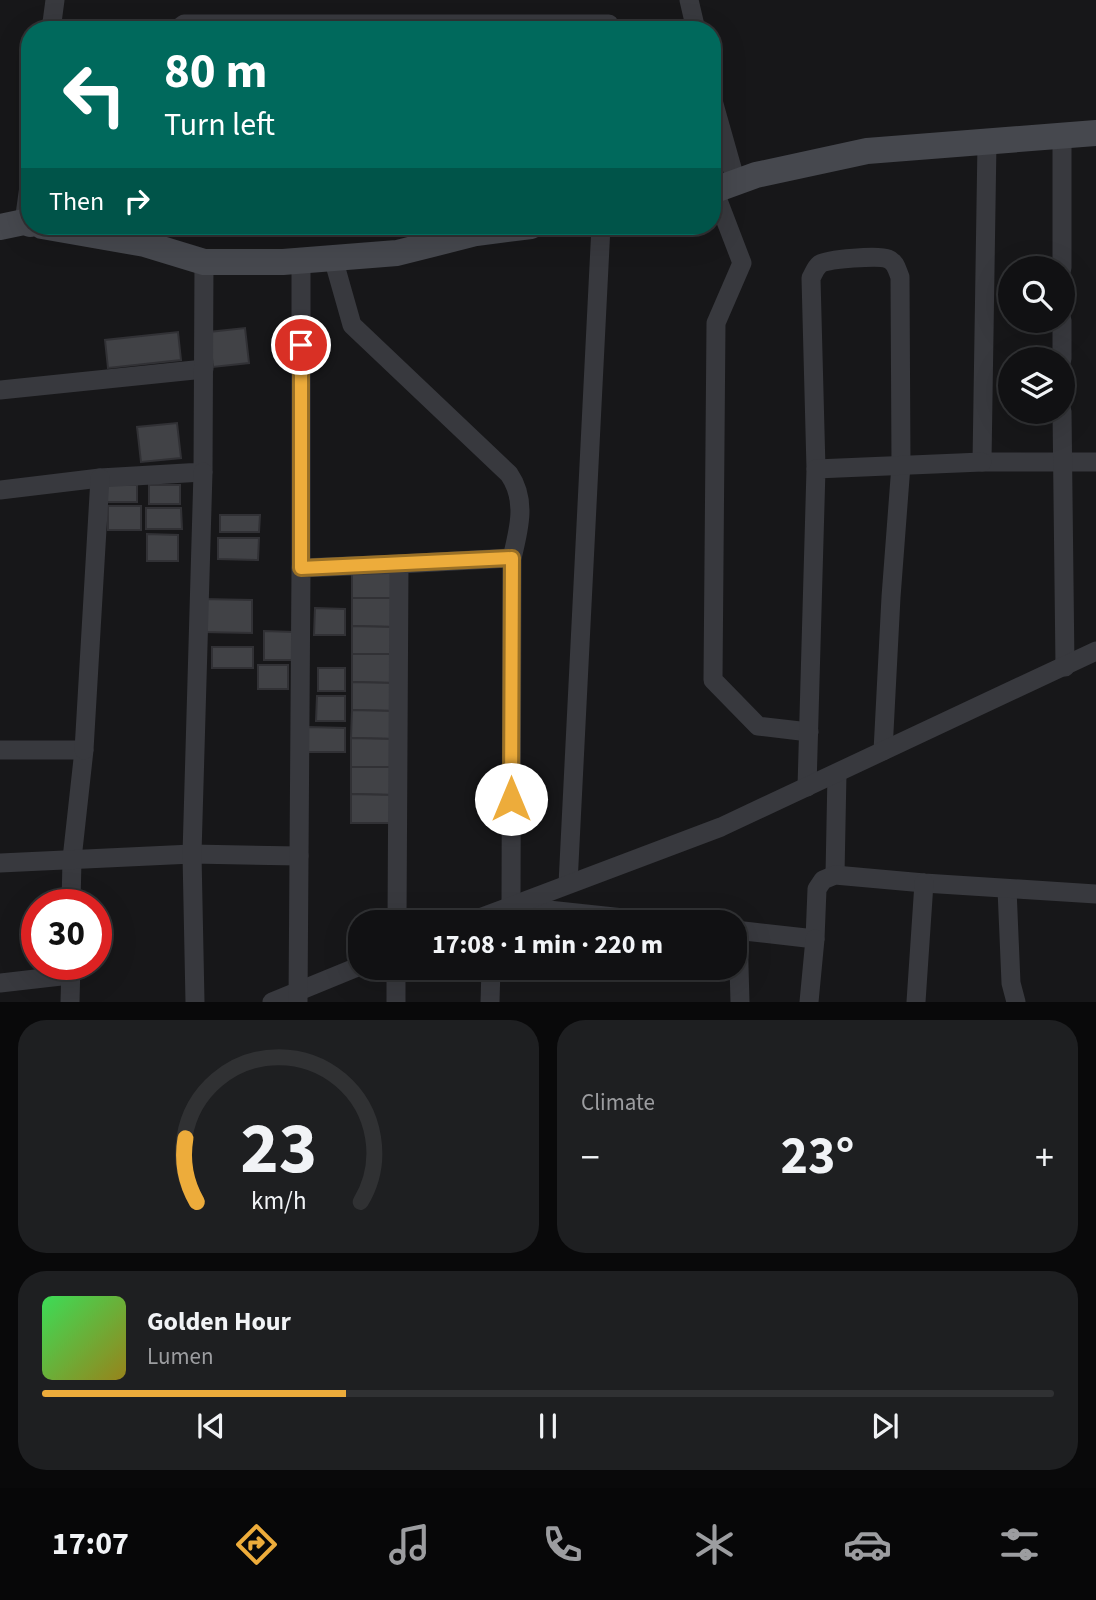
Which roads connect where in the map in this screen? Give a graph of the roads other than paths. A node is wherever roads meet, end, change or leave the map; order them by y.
1 (55, 0) edge
2 (689, 0) edge
3 (52, 21) edge
4 (693, 21) edge
5 (1096, 133) edge
6 (1062, 136) junction
7 (987, 142) junction
8 (721, 188) edge
9 (146, 235) edge
10 (468, 235) edge
11 (601, 235) edge
12 (1062, 256) edge
13 (333, 258) junction
14 (301, 261) junction
15 (204, 262) junction
16 (204, 369) junction
17 (0, 390) edge
18 (1062, 424) edge
19 (982, 461) junction
20 (1062, 462) junction
21 (1096, 462) edge
22 (901, 465) junction
23 (817, 469) junction
24 (203, 472) junction
25 (100, 478) junction
26 (0, 490) edge
27 (512, 558) junction
28 (399, 564) junction
29 (301, 568) junction
30 (1096, 651) edge
31 (1065, 667) junction
32 (808, 733) junction
33 (0, 750) edge
34 (84, 750) junction
35 (883, 751) junction
36 (837, 773) junction
37 (807, 787) junction
38 (192, 854) junction
39 (299, 856) junction
40 (72, 859) junction
41 (0, 863) edge
42 (835, 875) junction
43 (924, 883) junction
44 (568, 884) junction
45 (71, 889) edge
46 (1007, 889) junction
47 (1096, 894) edge
48 (397, 910) edge
49 (499, 910) edge
50 (508, 910) edge
51 (747, 931) edge
52 (815, 939) junction
53 (348, 972) edge
54 (21, 979) edge
55 (71, 980) edge
56 (396, 980) edge
57 (491, 980) edge
58 (739, 980) edge
59 (0, 983) edge
60 (298, 996) edge
61 (70, 1002) edge
62 (195, 1002) edge
63 (272, 1002) edge
64 (396, 1002) edge
65 (490, 1002) edge
66 (740, 1002) edge
67 (809, 1002) edge
68 (916, 1002) edge
69 (1016, 1002) edge

1 - 3 street
2 - 4 street
5 - 6 main road
6 - 7 main road
6 - 12 street
7 - 8 main road
7 - 19 street
8 - 32 street
9 - 15 main road
10 - 13 main road
11 - 44 street
13 - 14 main road
13 - 27 street
14 - 15 main road
14 - 29 street
15 - 16 street
16 - 17 street
16 - 24 street
18 - 20 street
19 - 20 street
19 - 22 street
20 - 21 street
20 - 31 street
22 - 23 street
22 - 23 street
22 - 35 street
23 - 32 street
24 - 25 street
24 - 38 street
25 - 26 street
25 - 34 street
27 - 28 street
27 - 49 street
28 - 29 street
28 - 48 street
29 - 39 street
30 - 31 street
31 - 35 street
32 - 37 street
33 - 34 street
34 - 40 street
35 - 36 street
36 - 37 street
36 - 42 street
37 - 44 street
38 - 39 street
38 - 40 street
38 - 62 street
39 - 60 street
40 - 41 street
40 - 45 street
42 - 43 street
42 - 52 street
43 - 46 street
43 - 68 street
44 - 50 street
46 - 47 street
46 - 69 street
51 - 52 street
52 - 67 street
53 - 60 street
54 - 59 street
55 - 61 street
56 - 64 street
57 - 65 street
58 - 66 street
60 - 63 street

